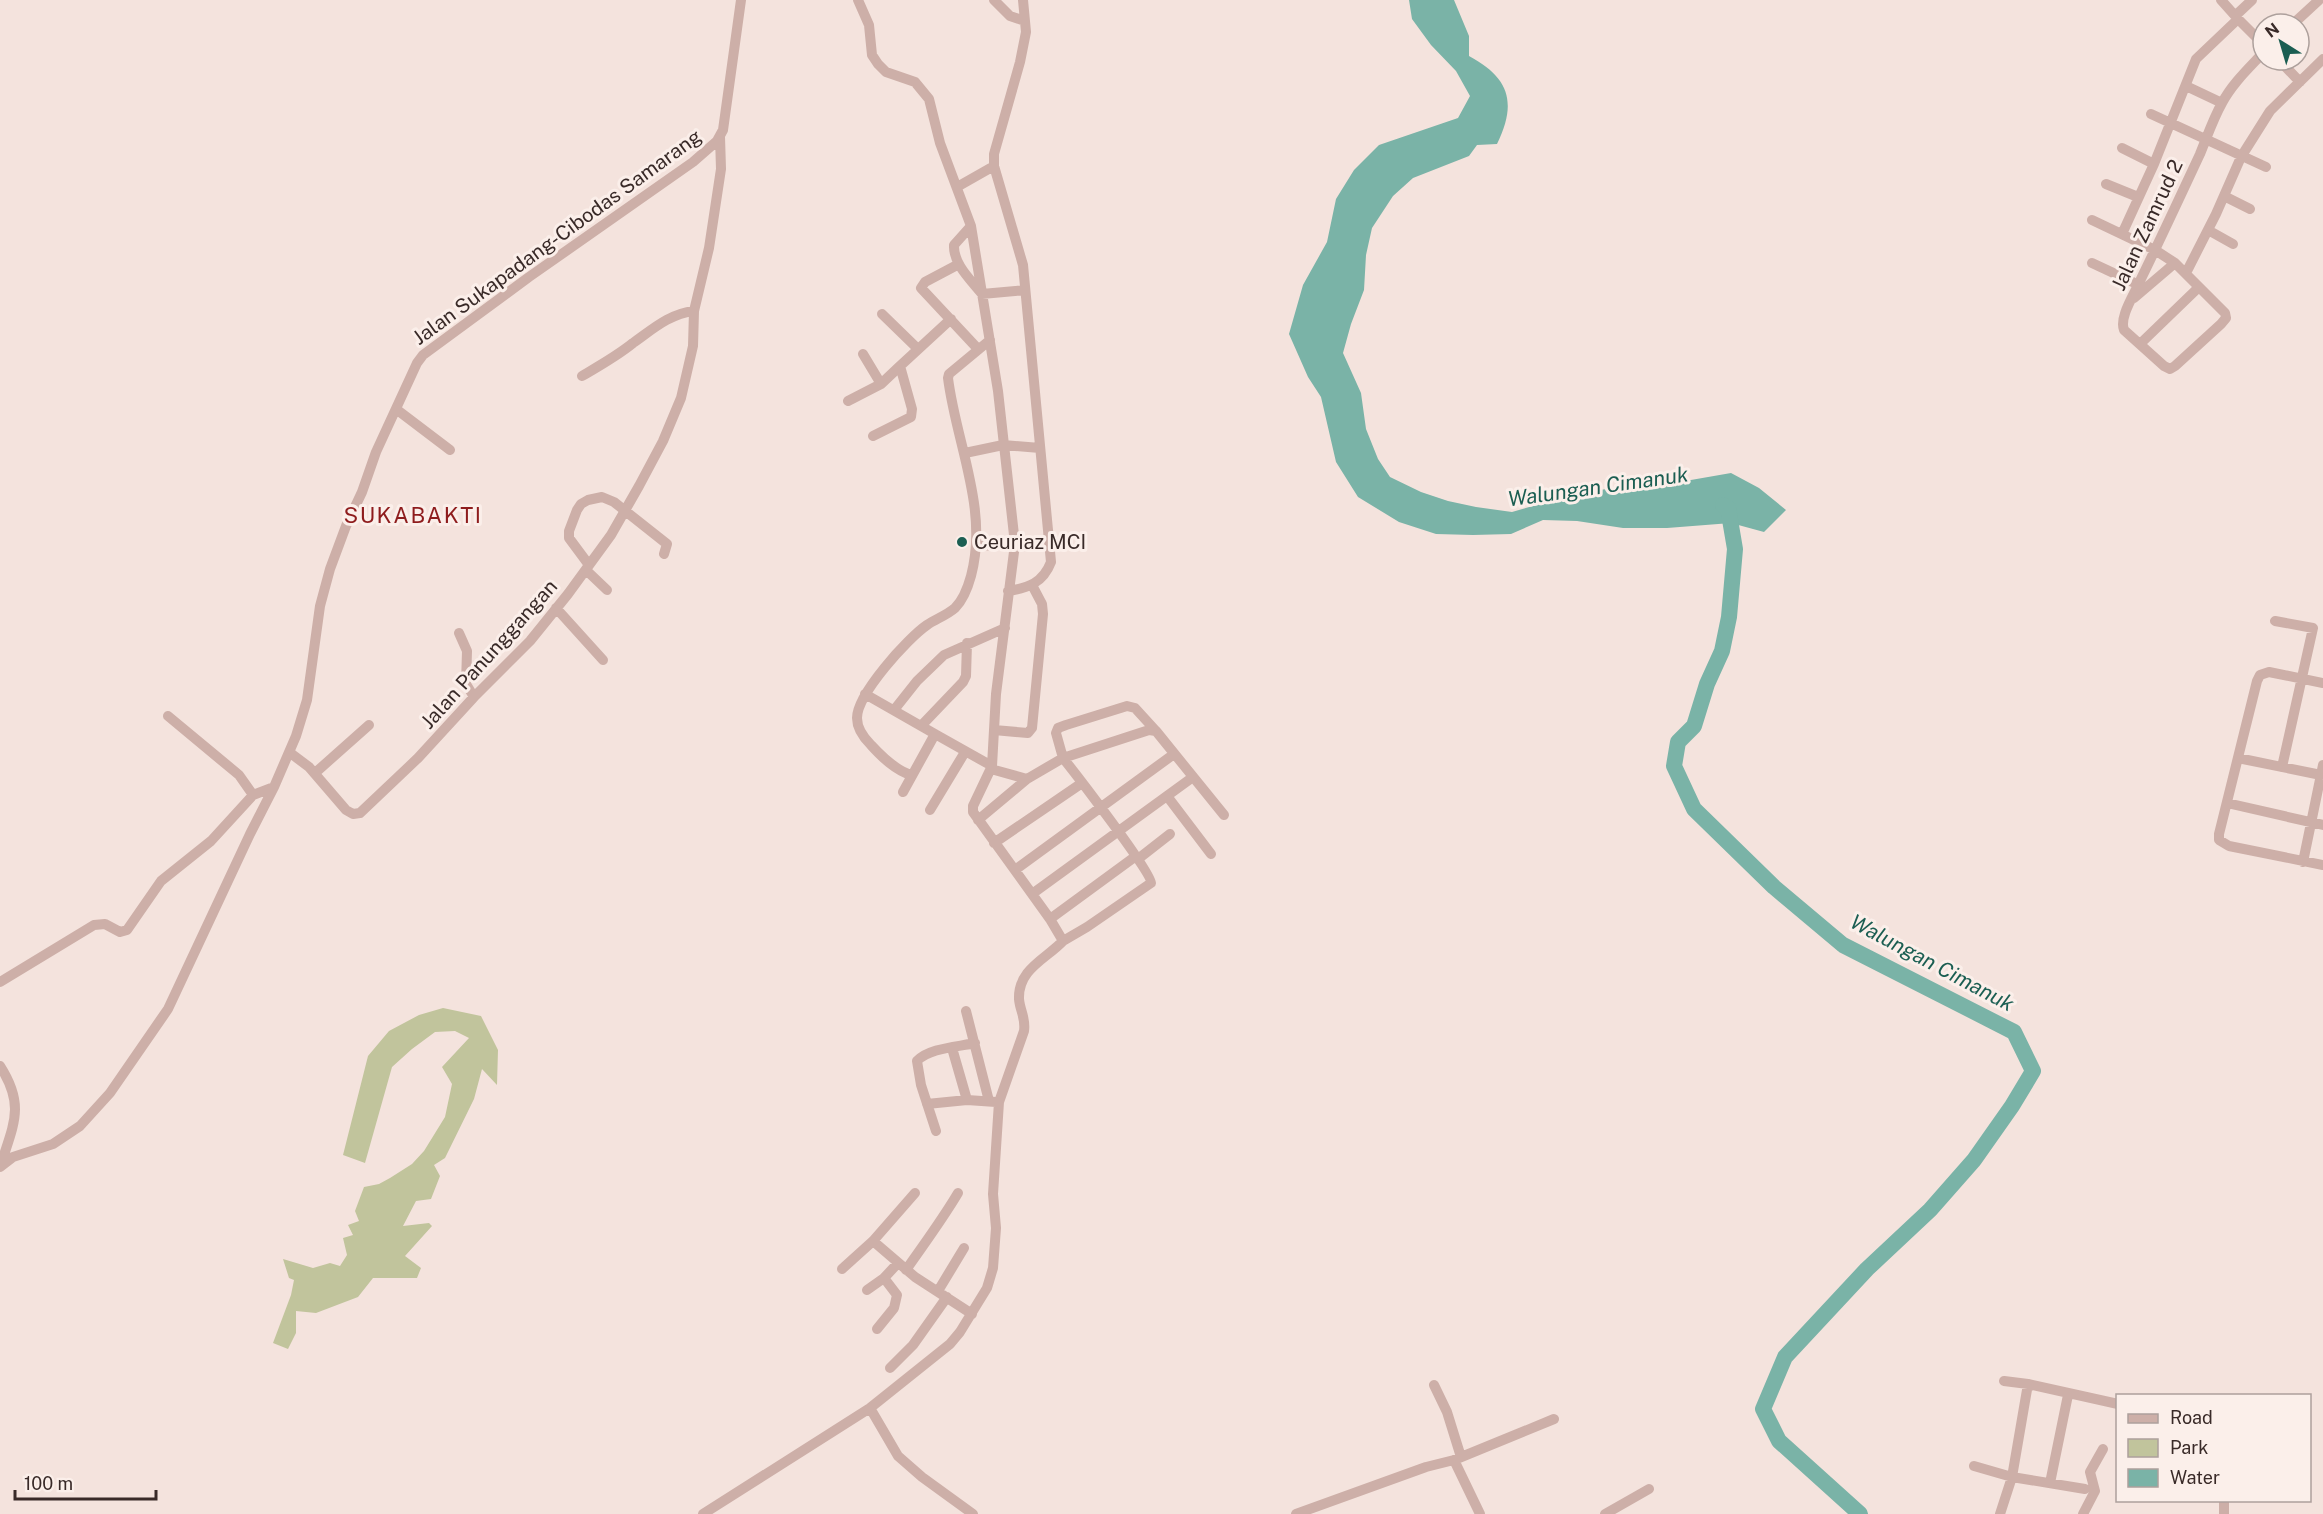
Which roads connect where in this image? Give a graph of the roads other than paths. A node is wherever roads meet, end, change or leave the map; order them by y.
1 (741, 0) edge
2 (858, 0) edge
3 (994, 0) edge
4 (1023, 0) edge
5 (2220, 0) edge
6 (2252, 0) edge
7 (2319, 0) edge
8 (2306, 12) edge
9 (2236, 18) junction
10 (1025, 21) junction
11 (2251, 32) edge
12 (2323, 59) edge
13 (2251, 65) edge
14 (2290, 72) edge
15 (2300, 82) junction
16 (2186, 86) junction
17 (2222, 103) junction
18 (2151, 114) dead end
19 (2171, 123) junction
20 (720, 137) junction
21 (2206, 140) junction
22 (2122, 148) dead end
23 (2241, 157) junction
24 (2154, 164) junction
25 (994, 166) junction
26 (2266, 167) dead end
27 (2106, 184) dead end
28 (957, 187) junction
29 (2224, 196) junction
30 (2139, 198) junction
31 (2250, 209) dead end
32 (2092, 220) dead end
33 (971, 226) junction
34 (2208, 230) junction
35 (2122, 234) junction
36 (2233, 244) dead end
37 (2155, 250) junction
38 (2092, 263) dead end
39 (2175, 263) junction
40 (959, 264) junction
41 (2186, 273) junction
42 (2139, 285) junction
43 (2199, 287) junction
44 (1025, 290) junction
45 (982, 294) junction
46 (2131, 301) junction
47 (694, 311) junction
48 (882, 314) dead end
49 (951, 319) junction
50 (990, 340) junction
51 (2140, 343) junction
52 (918, 349) junction
53 (978, 349) junction
54 (863, 354) dead end
55 (900, 366) junction
56 (582, 376) dead end
57 (881, 384) junction
58 (848, 401) dead end
59 (396, 409) junction
60 (873, 435) dead end
61 (1004, 445) junction
62 (1040, 448) junction
63 (450, 450) dead end
64 (965, 453) junction
65 (624, 512) junction
66 (1015, 544) junction
67 (977, 546) junction
68 (664, 554) dead end
69 (588, 567) junction
70 (1032, 585) junction
71 (607, 590) dead end
72 (1008, 591) junction
73 (556, 608) junction
74 (2275, 621) dead end
75 (1005, 628) junction
76 (459, 633) dead end
77 (967, 643) junction
78 (603, 660) dead end
79 (2302, 679) junction
80 (2323, 683) edge
81 (866, 694) junction
82 (474, 697) junction
83 (894, 710) junction
84 (168, 716) dead end
85 (369, 725) dead end
86 (921, 726) junction
87 (994, 730) junction
88 (1156, 731) junction
89 (935, 734) junction
90 (289, 752) junction
91 (965, 752) junction
92 (1174, 754) junction
93 (1063, 758) junction
94 (2238, 758) junction
95 (991, 767) junction
96 (2282, 767) junction
97 (2322, 770) edge
98 (315, 773) junction
99 (911, 775) junction
100 (1193, 777) junction
101 (1027, 779) junction
102 (1082, 783) junction
103 (274, 787) junction
104 (903, 792) dead end
105 (253, 795) junction
106 (1167, 796) junction
107 (2227, 803) junction
108 (1099, 807) junction
109 (930, 810) dead end
110 (1224, 815) dead end
111 (978, 820) junction
112 (2310, 822) junction
113 (2323, 825) edge
114 (1118, 831) junction
115 (1170, 834) dead end
116 (994, 843) junction
117 (1211, 854) dead end
118 (1137, 858) junction
119 (2303, 862) junction
120 (2323, 865) edge
121 (1015, 870) junction
122 (1032, 894) junction
123 (1050, 919) junction
124 (1063, 941) junction
125 (0, 982) edge
126 (966, 1011) dead end
127 (975, 1043) junction
128 (952, 1048) junction
129 (0, 1066) edge
130 (967, 1100) junction
131 (994, 1102) junction
132 (927, 1104) junction
133 (936, 1131) dead end
134 (1, 1161) edge
135 (915, 1193) dead end
136 (958, 1193) dead end
137 (873, 1240) junction
138 (964, 1248) dead end
139 (902, 1266) junction
140 (842, 1269) dead end
141 (884, 1278) junction
142 (867, 1290) dead end
143 (942, 1294) junction
144 (972, 1314) junction
145 (877, 1329) dead end
146 (890, 1368) dead end
147 (2004, 1381) dead end
148 (2028, 1384) junction
149 (1434, 1385) dead end
150 (2068, 1395) junction
151 (2116, 1404) edge
152 (870, 1408) junction
153 (1554, 1419) dead end
154 (2103, 1449) dead end
155 (1458, 1458) junction
156 (1974, 1466) dead end
157 (2012, 1477) junction
158 (2050, 1483) junction
159 (1649, 1489) dead end
160 (2085, 1489) dead end
161 (703, 1514) edge
162 (973, 1514) edge
163 (1296, 1514) edge
164 (1480, 1514) edge
165 (1605, 1514) edge
166 (2000, 1514) edge
167 (2083, 1514) edge

1 - 20 street, Jalan Sukapadang-Cibodas Samarang
2 - 28 street
3 - 10 street
4 - 10 street
5 - 9 street
6 - 9 street
7 - 8 street
9 - 11 street
9 - 16 street
10 - 25 street
12 - 15 street
13 - 17 street, Jalan Zamrud 2
14 - 15 street
15 - 23 street
16 - 17 street
16 - 19 street
17 - 21 street, Jalan Zamrud 2
18 - 19 street
19 - 21 street
19 - 24 street
20 - 47 street, Jalan Panunggangan
20 - 59 street, Jalan Sukapadang-Cibodas Samarang
21 - 23 street
21 - 37 street, Jalan Zamrud 2
22 - 24 street
23 - 26 street
23 - 29 street
24 - 30 street
25 - 28 street
25 - 44 street
27 - 30 street
28 - 33 street
29 - 31 street
29 - 34 street
30 - 35 street
32 - 35 street
33 - 40 street
33 - 45 street
34 - 36 street
34 - 41 street
35 - 37 street
37 - 39 street
37 - 42 street, Jalan Zamrud 2
38 - 42 street
39 - 41 street
39 - 46 street
40 - 45 street
40 - 49 street
41 - 43 street
42 - 46 street, Jalan Zamrud 2
43 - 51 street
43 - 51 street
44 - 45 street
44 - 62 street
45 - 50 street
46 - 51 street, Jalan Zamrud 2
47 - 56 street
47 - 65 street, Jalan Panunggangan
48 - 52 street
49 - 52 street
49 - 53 street
50 - 53 street
50 - 61 street
52 - 55 street
53 - 64 street
54 - 57 street
55 - 57 street
55 - 60 street
57 - 58 street
59 - 63 street
59 - 90 street, Jalan Sukapadang-Cibodas Samarang
61 - 62 street
61 - 64 street
61 - 66 street
62 - 70 street
64 - 67 street
65 - 68 street
65 - 69 street, Jalan Panunggangan
65 - 69 street
66 - 67 street
66 - 72 street
67 - 81 street
69 - 71 street
69 - 73 street, Jalan Panunggangan
70 - 72 street
70 - 87 street
72 - 75 street
73 - 78 street
73 - 82 street, Jalan Panunggangan
74 - 79 street
75 - 77 street
75 - 87 street
76 - 82 street
77 - 83 street
77 - 86 street
79 - 80 street
79 - 94 street
79 - 96 street
81 - 83 street
81 - 99 street
82 - 98 street, Jalan Panunggangan
83 - 86 street
84 - 105 street
85 - 98 street
86 - 89 street
87 - 95 street
88 - 92 street
88 - 93 street
88 - 93 street
89 - 91 street
89 - 99 street
90 - 98 street, Jalan Panunggangan
90 - 103 street, Jalan Sukapadang-Cibodas Samarang
91 - 95 street
91 - 109 street
92 - 100 street
92 - 108 street
93 - 101 street
93 - 102 street
94 - 96 street
94 - 107 street
95 - 101 street
95 - 111 street
96 - 97 street
97 - 112 street
99 - 104 street
100 - 106 street
100 - 110 street
101 - 111 street
102 - 108 street
102 - 116 street
103 - 105 street
103 - 134 street, Jalan Sukapadang-Cibodas Samarang
105 - 125 street
106 - 114 street
106 - 117 street
107 - 112 street
107 - 119 street
108 - 114 street
108 - 121 street
111 - 116 street
112 - 113 street
112 - 119 street
114 - 118 street
114 - 122 street
115 - 118 street
116 - 121 street
118 - 123 street
118 - 124 street
119 - 120 street
121 - 122 street
122 - 123 street
123 - 124 street
124 - 131 street
126 - 127 street
127 - 128 street
127 - 131 street
128 - 130 street
128 - 132 street
129 - 134 street
130 - 131 street
130 - 132 street
131 - 144 street
132 - 133 street
135 - 137 street
136 - 139 street
137 - 139 street
137 - 140 street
138 - 143 street
139 - 141 street
139 - 143 street
141 - 142 street
141 - 145 street
143 - 144 street
143 - 146 street
144 - 152 street
147 - 148 street
148 - 150 street
148 - 157 street
149 - 155 street
150 - 151 street
150 - 158 street
152 - 161 street
152 - 162 street
153 - 155 street
154 - 167 street
155 - 163 street
155 - 164 street
156 - 157 street
157 - 158 street
157 - 166 street
158 - 160 street
159 - 165 street

